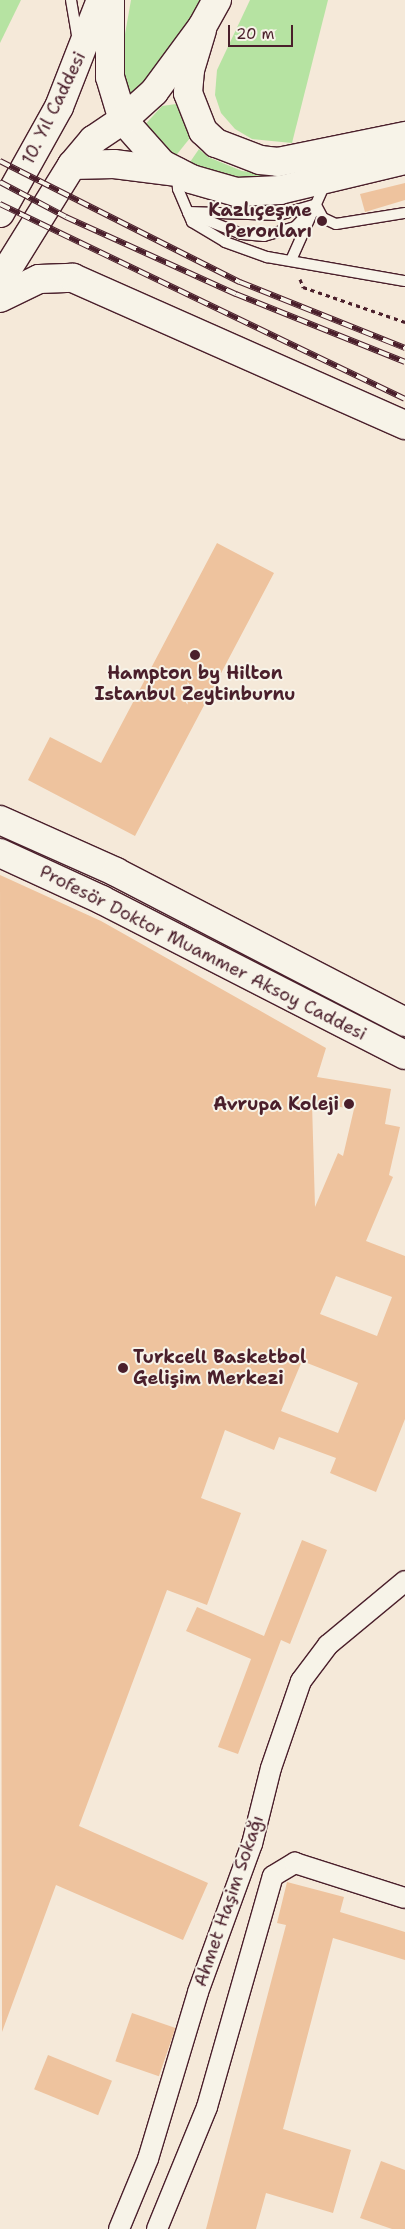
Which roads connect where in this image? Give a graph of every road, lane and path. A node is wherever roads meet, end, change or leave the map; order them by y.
1 (71, 0) edge
2 (101, 0) edge
3 (110, 0) edge
4 (217, 0) edge
5 (202, 27) junction
6 (81, 58) junction
7 (124, 120) junction
8 (405, 136) edge
9 (405, 160) edge
10 (72, 165) junction
11 (177, 172) junction
12 (321, 193) junction
13 (187, 212) junction
14 (0, 213) edge
15 (405, 213) edge
16 (292, 258) junction
17 (0, 281) edge
18 (405, 282) edge
19 (0, 298) edge
20 (405, 322) edge
21 (405, 425) edge
22 (0, 820) edge
23 (0, 853) edge
24 (405, 1022) edge
25 (405, 1055) edge
26 (405, 1581) edge
27 (405, 1898) edge
28 (119, 2229) edge
29 (157, 2229) edge

1 - 6 lane
2 - 6 main road, 10. Yıl Caddesi
3 - 7 main road
4 - 5 main road
5 - 7 main road
5 - 8 main road
6 - 14 main road, 10. Yıl Caddesi
7 - 10 main road
7 - 11 main road
9 - 12 main road
10 - 11 main road
10 - 17 main road
11 - 12 main road
11 - 13 lane
12 - 13 lane
12 - 13 lane
12 - 15 lane
12 - 16 lane
13 - 16 lane
16 - 18 lane
16 - 20 path
19 - 21 main road
22 - 24 main road, Profesör Doktor Muammer Aksoy Caddesi
23 - 25 main road, Profesör Doktor Muammer Aksoy Caddesi
26 - 28 street, Ahmet Haşim Sokağı
27 - 29 street

